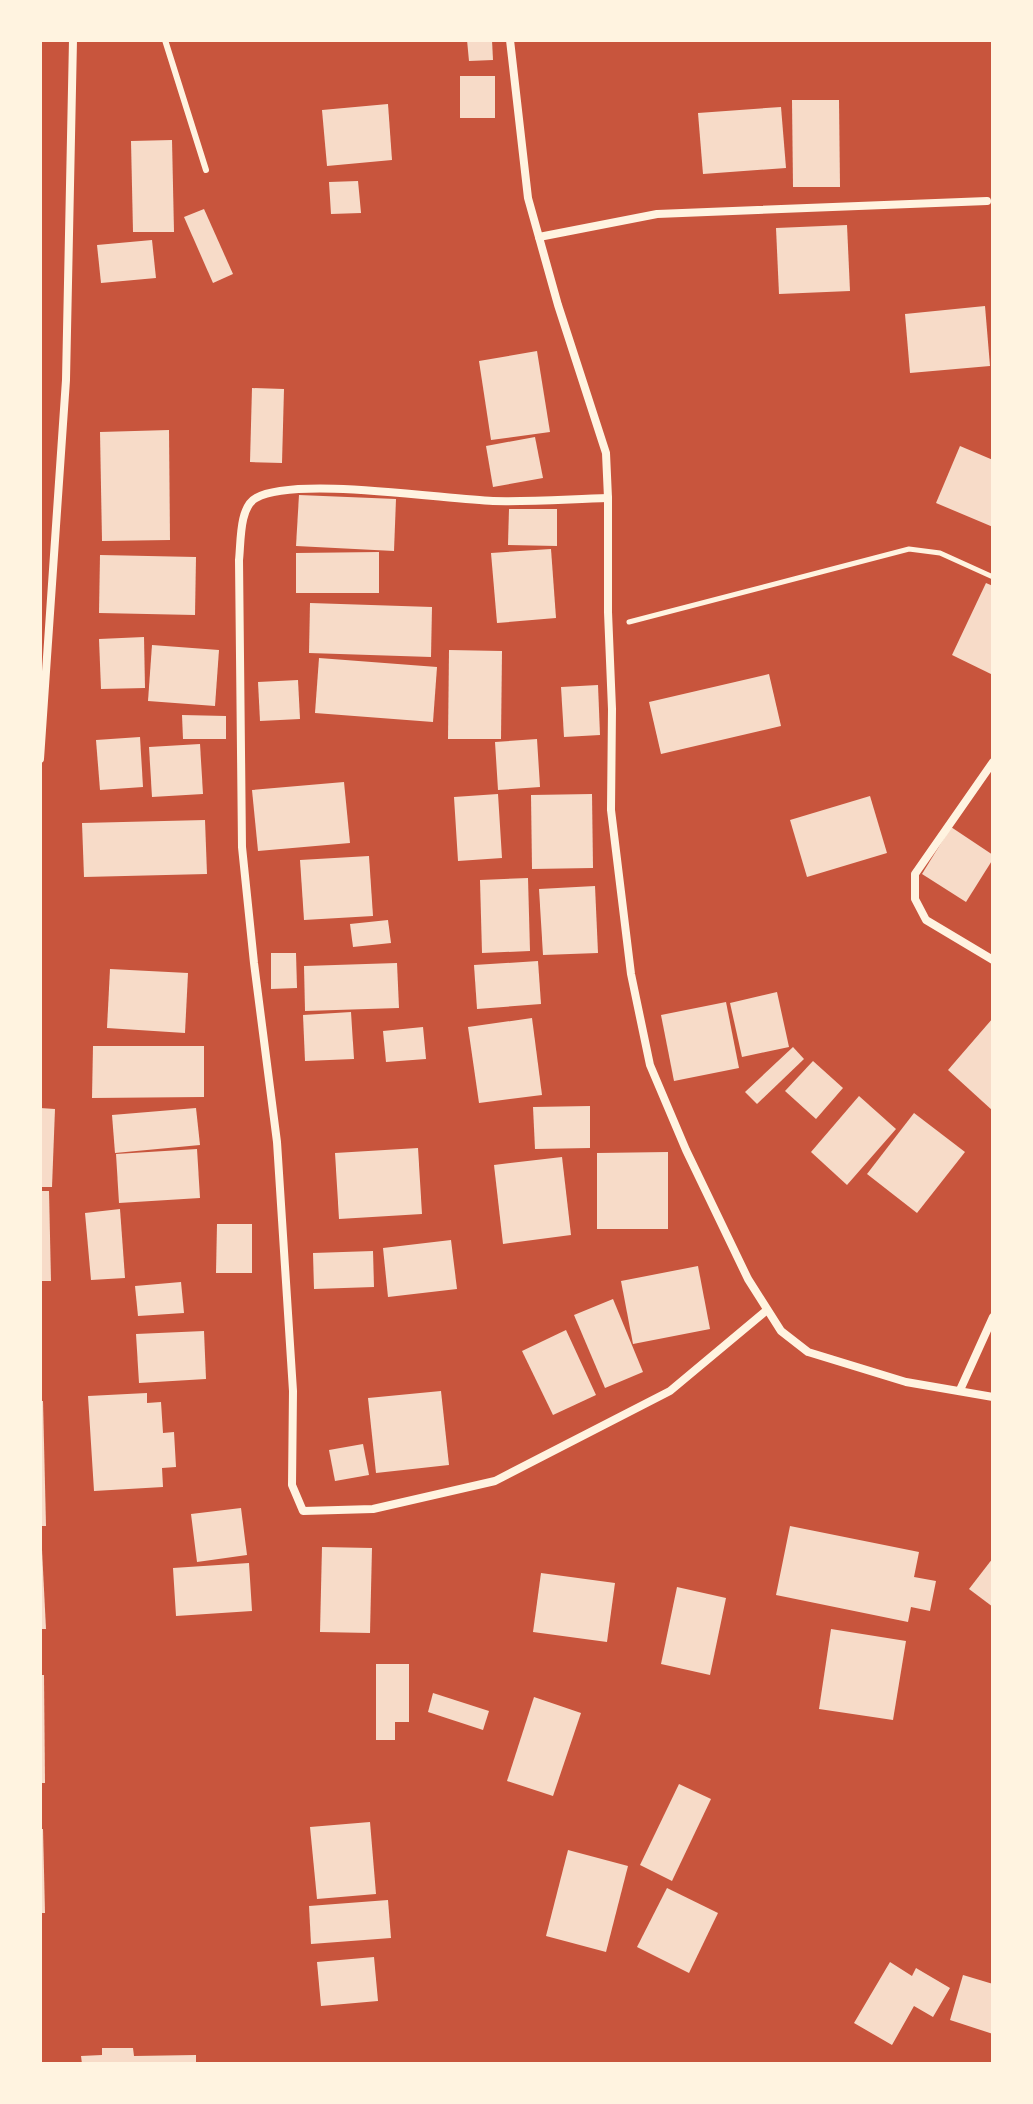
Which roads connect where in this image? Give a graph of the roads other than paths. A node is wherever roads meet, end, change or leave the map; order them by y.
1 (73, 40) edge
2 (165, 40) edge
3 (510, 40) edge
4 (206, 170) dead end
5 (987, 201) dead end
6 (539, 237) junction
7 (608, 498) junction
8 (40, 759) edge
9 (993, 762) edge
10 (993, 960) edge
11 (767, 1310) junction
12 (993, 1317) edge
13 (960, 1390) junction
14 (993, 1397) edge

1 - 8 street
2 - 4 lane
3 - 6 street
5 - 6 street
6 - 7 street
7 - 11 street
7 - 11 street
9 - 10 street
11 - 13 street
12 - 13 street
13 - 14 street

